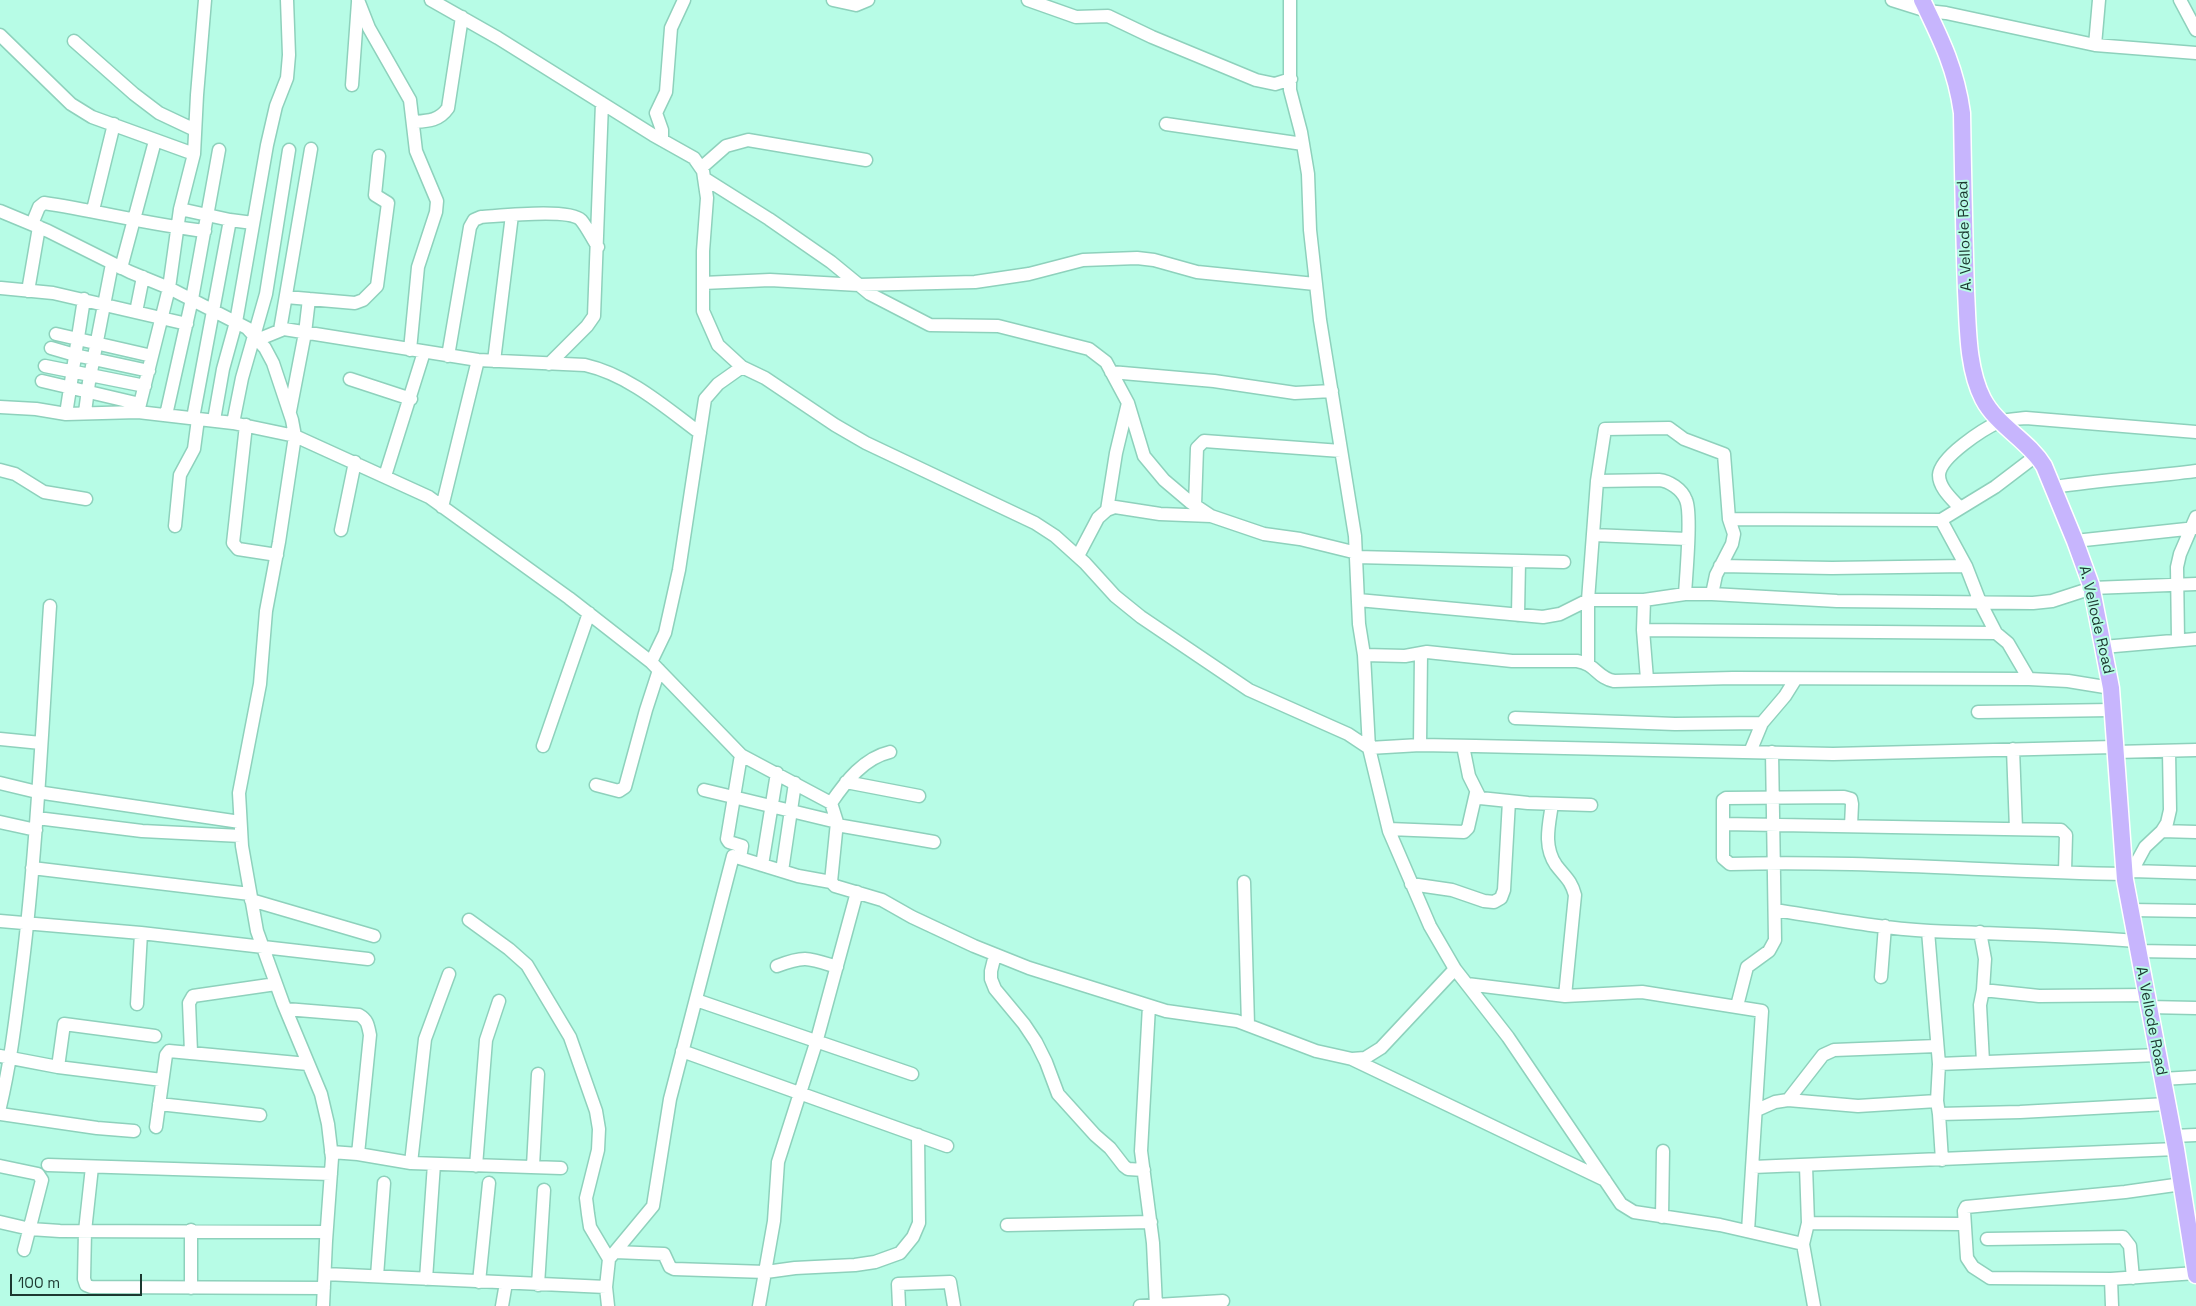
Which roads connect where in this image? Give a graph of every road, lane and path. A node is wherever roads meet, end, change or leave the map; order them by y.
1 (205, 0) edge
2 (287, 0) edge
3 (431, 0) edge
4 (684, 0) edge
5 (832, 0) edge
6 (868, 0) edge
7 (1028, 0) edge
8 (1290, 0) edge
9 (1892, 0) edge
10 (2099, 0) edge
11 (2180, 0) edge
12 (1925, 6) edge
13 (462, 18) junction
14 (2195, 28) edge
15 (0, 35) edge
16 (74, 41) dead end
17 (2095, 45) junction
18 (2196, 54) edge
19 (1291, 79) junction
20 (352, 85) dead end
21 (602, 103) junction
22 (414, 122) junction
23 (114, 124) junction
24 (1166, 124) dead end
25 (195, 130) junction
26 (154, 140) junction
27 (662, 140) junction
28 (1303, 144) junction
29 (311, 149) dead end
30 (219, 150) dead end
31 (289, 150) dead end
32 (194, 154) junction
33 (380, 156) dead end
34 (866, 160) dead end
35 (703, 173) junction
36 (180, 209) junction
37 (93, 210) junction
38 (0, 211) edge
39 (207, 215) junction
40 (512, 215) junction
41 (230, 220) junction
42 (133, 221) junction
43 (253, 222) junction
44 (36, 226) junction
45 (178, 228) junction
46 (205, 231) junction
47 (598, 246) junction
48 (116, 266) junction
49 (143, 277) junction
50 (703, 283) junction
51 (1315, 284) junction
52 (858, 285) junction
53 (1, 288) edge
54 (169, 288) junction
55 (28, 291) junction
56 (286, 297) junction
57 (84, 299) junction
58 (192, 299) junction
59 (309, 299) junction
60 (105, 304) junction
61 (212, 310) junction
62 (136, 312) junction
63 (161, 320) junction
64 (236, 322) junction
65 (187, 324) junction
66 (280, 330) junction
67 (305, 333) junction
68 (56, 334) dead end
69 (255, 338) junction
70 (78, 340) junction
71 (97, 342) junction
72 (51, 348) dead end
73 (410, 350) junction
74 (424, 352) junction
75 (75, 355) junction
76 (152, 356) junction
77 (448, 356) junction
78 (94, 358) junction
79 (478, 360) junction
80 (494, 361) junction
81 (549, 364) junction
82 (45, 366) dead end
83 (742, 367) junction
84 (149, 371) junction
85 (73, 372) junction
86 (1111, 372) junction
87 (90, 375) junction
88 (350, 379) dead end
89 (42, 381) dead end
90 (145, 386) junction
91 (70, 388) junction
92 (1332, 390) junction
93 (88, 391) junction
94 (411, 399) junction
95 (1128, 403) junction
96 (0, 407) edge
97 (139, 408) junction
98 (85, 412) junction
99 (290, 413) junction
100 (66, 414) junction
101 (166, 415) junction
102 (195, 418) junction
103 (214, 420) junction
104 (2001, 421) junction
105 (240, 424) junction
106 (2196, 432) edge
107 (700, 433) junction
108 (295, 436) junction
109 (1341, 450) junction
110 (2037, 455) junction
111 (355, 462) junction
112 (0, 470) edge
113 (2196, 471) edge
114 (385, 476) junction
115 (1597, 481) junction
116 (2054, 487) junction
117 (86, 499) dead end
118 (1195, 506) junction
119 (442, 507) junction
120 (1960, 508) junction
121 (1107, 510) junction
122 (1211, 516) junction
123 (2196, 517) edge
124 (1729, 519) junction
125 (1941, 520) junction
126 (175, 526) dead end
127 (2193, 528) edge
128 (341, 530) dead end
129 (1593, 535) junction
130 (1687, 540) junction
131 (2075, 541) junction
132 (1356, 552) junction
133 (277, 556) junction
134 (1078, 556) junction
135 (1519, 561) junction
136 (1564, 562) dead end
137 (1720, 566) junction
138 (1966, 566) junction
139 (2178, 584) junction
140 (2196, 584) edge
141 (2092, 588) junction
142 (1685, 594) junction
143 (1712, 594) junction
144 (1358, 600) junction
145 (1588, 600) junction
146 (1644, 600) junction
147 (1980, 602) junction
148 (50, 606) dead end
149 (589, 613) junction
150 (1518, 615) junction
151 (1643, 630) junction
152 (1996, 634) junction
153 (2196, 639) edge
154 (2178, 640) junction
155 (2103, 647) junction
156 (1421, 653) junction
157 (1364, 655) junction
158 (1588, 663) junction
159 (655, 666) junction
160 (1647, 679) junction
161 (1795, 680) junction
162 (2029, 680) junction
163 (2111, 688) junction
164 (2112, 710) junction
165 (1978, 712) dead end
166 (1514, 718) dead end
167 (1762, 723) junction
168 (0, 739) edge
169 (41, 743) junction
170 (1420, 745) junction
171 (543, 746) dead end
172 (1463, 746) junction
173 (1369, 748) junction
174 (2013, 749) junction
175 (2114, 749) junction
176 (2196, 750) edge
177 (2170, 751) junction
178 (890, 752) dead end
179 (1750, 752) junction
180 (1772, 752) junction
181 (741, 754) junction
182 (777, 774) junction
183 (846, 782) junction
184 (0, 783) edge
185 (795, 783) junction
186 (596, 785) dead end
187 (704, 790) dead end
188 (37, 792) junction
189 (1476, 793) junction
190 (919, 796) dead end
191 (735, 798) junction
192 (1772, 798) junction
193 (1509, 801) junction
194 (831, 802) junction
195 (1552, 804) junction
196 (1591, 805) dead end
197 (771, 806) junction
198 (790, 811) junction
199 (0, 822) edge
200 (240, 822) junction
201 (837, 823) junction
202 (36, 824) junction
203 (1723, 824) junction
204 (1772, 826) junction
205 (1851, 826) junction
206 (1389, 829) junction
207 (2016, 829) junction
208 (2162, 831) junction
209 (2196, 832) edge
210 (241, 836) junction
211 (934, 842) dead end
212 (740, 858) junction
213 (1772, 863) junction
214 (762, 865) junction
215 (32, 868) junction
216 (782, 871) junction
217 (2065, 871) junction
218 (2129, 872) junction
219 (2196, 873) edge
220 (831, 882) junction
221 (1244, 882) dead end
222 (1411, 884) junction
223 (857, 892) junction
224 (250, 897) junction
225 (1774, 910) junction
226 (2130, 910) junction
227 (2196, 911) edge
228 (469, 920) dead end
229 (0, 921) edge
230 (27, 923) junction
231 (1884, 926) junction
232 (1928, 930) junction
233 (1980, 932) junction
234 (141, 933) junction
235 (374, 936) dead end
236 (2136, 946) junction
237 (263, 949) junction
238 (2196, 952) edge
239 (995, 954) junction
240 (368, 959) dead end
241 (778, 966) dead end
242 (837, 967) junction
243 (1455, 969) junction
244 (449, 974) dead end
245 (1881, 977) dead end
246 (276, 984) junction
247 (1467, 984) junction
248 (1983, 990) junction
249 (1565, 996) junction
250 (696, 1000) junction
251 (499, 1001) dead end
252 (2147, 1001) junction
253 (138, 1004) dead end
254 (1149, 1006) junction
255 (1738, 1006) junction
256 (2196, 1008) edge
257 (286, 1009) junction
258 (1248, 1024) junction
259 (155, 1036) dead end
260 (816, 1042) junction
261 (1936, 1046) junction
262 (682, 1051) junction
263 (191, 1052) junction
264 (2158, 1055) junction
265 (5, 1057) edge
266 (1352, 1059) junction
267 (1983, 1062) junction
268 (308, 1064) junction
269 (1938, 1064) junction
270 (58, 1067) junction
271 (538, 1074) dead end
272 (912, 1074) dead end
273 (2196, 1077) edge
274 (2162, 1079) junction
275 (162, 1080) junction
276 (800, 1094) junction
277 (1788, 1100) junction
278 (1937, 1101) junction
279 (159, 1104) junction
280 (2167, 1104) junction
281 (0, 1107) edge
282 (1757, 1110) junction
283 (0, 1114) edge
284 (1939, 1114) junction
285 (260, 1115) dead end
286 (156, 1127) dead end
287 (134, 1131) dead end
288 (918, 1135) junction
289 (2196, 1135) edge
290 (2175, 1142) junction
291 (947, 1146) dead end
292 (1663, 1150) dead end
293 (331, 1152) junction
294 (358, 1154) junction
295 (1942, 1160) junction
296 (411, 1163) junction
297 (434, 1164) junction
298 (48, 1165) dead end
299 (0, 1166) edge
300 (476, 1166) junction
301 (533, 1166) junction
302 (1753, 1166) junction
303 (1806, 1166) junction
304 (92, 1167) junction
305 (561, 1168) dead end
306 (1144, 1170) junction
307 (331, 1174) junction
308 (1605, 1180) junction
309 (384, 1183) dead end
310 (489, 1184) dead end
311 (544, 1190) dead end
312 (2187, 1190) edge
313 (1662, 1216) junction
314 (0, 1222) edge
315 (1151, 1222) junction
316 (1808, 1223) junction
317 (1964, 1224) junction
318 (1007, 1225) dead end
319 (30, 1229) junction
320 (191, 1230) junction
321 (85, 1231) junction
322 (1748, 1231) junction
323 (326, 1232) junction
324 (1987, 1239) dead end
325 (2193, 1239) edge
326 (1803, 1244) junction
327 (24, 1250) dead end
328 (612, 1256) junction
329 (2196, 1270) edge
330 (766, 1272) junction
331 (325, 1274) junction
332 (378, 1276) junction
333 (2133, 1278) junction
334 (426, 1279) junction
335 (2112, 1279) junction
336 (479, 1282) junction
337 (506, 1284) junction
338 (538, 1284) junction
339 (606, 1287) junction
340 (191, 1288) junction
341 (324, 1288) junction
342 (1223, 1301) dead end
343 (1156, 1305) edge
344 (323, 1306) edge
345 (502, 1306) edge
346 (608, 1306) edge
347 (759, 1306) edge
348 (899, 1306) edge
349 (954, 1306) edge
350 (1140, 1306) edge
351 (1814, 1306) edge
352 (2112, 1306) edge

1 - 25 street
2 - 43 street
3 - 13 street
4 - 27 street
5 - 6 street
7 - 19 street
8 - 19 street
9 - 12 street
10 - 17 street
11 - 14 street
12 - 17 street
12 - 104 main road, A. Vellode Road
13 - 21 street
13 - 22 street
15 - 23 street
16 - 25 street
17 - 18 street
19 - 28 street
20 - 22 street
21 - 27 street
21 - 47 street
22 - 73 street
23 - 26 street
23 - 37 street
24 - 28 street
25 - 32 street
26 - 32 street
26 - 42 street
27 - 35 street
28 - 51 street
29 - 56 street
30 - 39 street
31 - 69 street
32 - 36 street
33 - 59 street
34 - 35 street
35 - 50 street
35 - 52 street
36 - 39 street
36 - 45 street
37 - 42 street
37 - 44 street
38 - 44 street
39 - 41 street
39 - 46 street
40 - 47 street
40 - 77 street
40 - 80 street
41 - 43 street
41 - 61 street
42 - 45 street
42 - 48 street
43 - 64 street
44 - 48 street
44 - 55 street
45 - 46 street
45 - 54 street
46 - 58 street
47 - 81 street
48 - 49 street
48 - 60 street
49 - 54 street
49 - 62 street
50 - 52 street
50 - 83 street
51 - 52 street
51 - 92 street
52 - 86 street
53 - 55 street
54 - 58 street
54 - 63 street
55 - 57 street
56 - 59 street
56 - 66 street
57 - 60 street
57 - 70 street
58 - 61 street
58 - 65 street
59 - 67 street
60 - 62 street
60 - 71 street
61 - 64 street
61 - 102 street
62 - 63 street
63 - 65 street
63 - 76 street
64 - 69 street
64 - 103 street
65 - 101 street
66 - 67 street
66 - 69 street
67 - 73 street
67 - 99 street
68 - 70 street
69 - 99 street
69 - 105 street
70 - 71 street
70 - 75 street
71 - 76 street
71 - 78 street
72 - 75 street
73 - 74 street
74 - 77 street
74 - 94 street
75 - 78 street
75 - 85 street
76 - 84 street
77 - 79 street
78 - 84 street
78 - 87 street
79 - 80 street
79 - 119 street
80 - 81 street
81 - 107 street
82 - 85 street
83 - 107 street
83 - 134 street
84 - 90 street
85 - 87 street
85 - 91 street
86 - 92 street
86 - 95 street
87 - 90 street
87 - 93 street
88 - 94 street
89 - 91 street
90 - 97 street
91 - 93 street
91 - 100 street
92 - 109 street
93 - 97 street
93 - 98 street
94 - 114 street
95 - 118 street
95 - 121 street
96 - 100 street
97 - 98 street
97 - 101 street
98 - 100 street
99 - 108 street
101 - 102 street
102 - 103 street
102 - 126 street
103 - 105 street
104 - 106 street
104 - 110 main road, A. Vellode Road
104 - 120 street
105 - 108 street
105 - 133 street
107 - 159 street
108 - 111 street
108 - 133 street
109 - 118 street
109 - 132 street
110 - 116 main road, A. Vellode Road
110 - 120 street
111 - 114 street
111 - 128 street
112 - 117 street
113 - 116 street
114 - 119 street
115 - 124 street
115 - 129 street
115 - 130 street
116 - 131 main road, A. Vellode Road
118 - 122 street
119 - 149 street
120 - 125 street
121 - 122 street
121 - 134 street
122 - 132 street
123 - 127 street
124 - 125 street
124 - 137 street
125 - 138 street
127 - 131 street
127 - 139 street
129 - 130 street
129 - 145 street
130 - 142 street
131 - 141 main road, A. Vellode Road
132 - 135 street
132 - 144 street
133 - 200 street
134 - 173 street
135 - 136 street
135 - 150 street
137 - 138 street
137 - 143 street
138 - 147 street
139 - 140 street
139 - 141 street
139 - 154 street
141 - 147 street
141 - 155 main road, A. Vellode Road
142 - 143 street
142 - 146 street
143 - 147 street
144 - 150 street
144 - 157 street
145 - 146 street
145 - 150 street
145 - 158 street
146 - 151 street
147 - 152 street
148 - 169 street
149 - 159 street
149 - 171 street
151 - 152 street
151 - 160 street
152 - 162 street
153 - 154 street
154 - 155 street
155 - 163 main road, A. Vellode Road
156 - 157 street
156 - 158 street
156 - 170 street
157 - 173 street
158 - 160 street
159 - 181 street
159 - 186 street
160 - 161 street
161 - 162 street
161 - 167 street
162 - 163 street
163 - 164 main road, A. Vellode Road
164 - 165 street
164 - 175 main road, A. Vellode Road
166 - 167 street
167 - 179 street
168 - 169 street
169 - 188 street
170 - 172 street
170 - 173 street
172 - 179 street
172 - 189 street
173 - 206 street
174 - 175 street
174 - 180 street
174 - 207 street
175 - 177 street
175 - 218 main road, A. Vellode Road
176 - 177 street
177 - 208 street
178 - 183 street
179 - 180 street
180 - 192 street
181 - 182 street
181 - 191 street
182 - 185 street
182 - 197 street
183 - 190 street
183 - 194 street
184 - 188 street
185 - 194 street
185 - 198 street
187 - 191 street
188 - 200 street
188 - 202 street
189 - 193 street
189 - 206 street
191 - 197 street
191 - 212 street
192 - 203 street
192 - 204 street
192 - 205 street
193 - 195 street
193 - 222 street
194 - 201 street
195 - 196 street
195 - 249 street
197 - 198 street
197 - 214 street
198 - 201 street
198 - 216 street
199 - 202 street
200 - 210 street
201 - 211 street
201 - 220 street
202 - 210 street
202 - 215 street
203 - 204 street
203 - 213 street
204 - 205 street
204 - 213 street
205 - 207 street
206 - 222 street
207 - 217 street
208 - 209 street
208 - 218 street
210 - 224 street
212 - 214 street
212 - 250 street
213 - 217 street
213 - 225 street
214 - 216 street
215 - 224 street
215 - 230 street
216 - 220 street
217 - 218 street
218 - 219 street
218 - 226 main road, A. Vellode Road
220 - 223 street
221 - 258 street
222 - 243 street
223 - 239 street
223 - 242 street
224 - 235 street
224 - 237 street
225 - 231 street
225 - 255 street
226 - 227 street
226 - 236 main road, A. Vellode Road
228 - 328 street
229 - 230 street
230 - 234 street
230 - 265 street
231 - 232 street
231 - 245 street
232 - 233 street
232 - 261 street
233 - 236 street
233 - 248 street
234 - 237 street
234 - 253 street
236 - 238 street
236 - 252 main road, A. Vellode Road
237 - 240 street
237 - 246 street
239 - 254 street
239 - 306 street
241 - 242 street
242 - 260 street
243 - 247 street
243 - 266 street
244 - 296 street
246 - 257 street
246 - 263 street
247 - 249 street
247 - 308 street
248 - 252 street
248 - 267 street
249 - 255 street
250 - 260 street
250 - 262 street
251 - 300 street
252 - 256 street
252 - 264 main road, A. Vellode Road
254 - 258 street
254 - 306 street
255 - 282 street
257 - 268 street
257 - 294 street
258 - 266 street
259 - 270 street
260 - 272 street
260 - 276 street
261 - 269 street
261 - 277 street
262 - 276 street
262 - 328 street
263 - 268 street
263 - 275 street
264 - 267 street
264 - 274 main road, A. Vellode Road
265 - 270 street
265 - 281 street
266 - 308 street
267 - 269 street
268 - 293 street
269 - 278 street
270 - 275 street
271 - 301 street
273 - 274 street
274 - 280 main road, A. Vellode Road
275 - 279 street
276 - 288 street
276 - 330 street
277 - 278 street
277 - 282 street
278 - 284 street
279 - 285 street
279 - 286 street
280 - 284 street
280 - 290 main road, A. Vellode Road
282 - 302 street
283 - 287 street
284 - 295 street
288 - 291 street
288 - 330 street
289 - 290 street
290 - 295 street
290 - 312 main road, A. Vellode Road
292 - 313 street
293 - 294 street
293 - 307 street
294 - 296 street
295 - 303 street
296 - 297 street
297 - 300 street
297 - 334 street
298 - 304 street
299 - 319 street
300 - 301 street
301 - 305 street
302 - 303 street
302 - 322 street
303 - 316 street
304 - 307 street
304 - 321 street
306 - 315 street
307 - 323 street
308 - 313 street
309 - 332 street
310 - 336 street
311 - 338 street
312 - 317 street
312 - 325 main road, A. Vellode Road
313 - 322 street
314 - 319 street
315 - 318 street
315 - 343 street
316 - 317 street
316 - 326 street
317 - 335 street
319 - 321 street
319 - 327 street
320 - 321 street
320 - 323 street
320 - 340 street
321 - 340 street
322 - 326 street
323 - 331 street
324 - 333 street
325 - 329 main road, A. Vellode Road
326 - 351 street
328 - 330 street
328 - 339 street
329 - 333 street
330 - 347 street
331 - 332 street
331 - 341 street
332 - 334 street
333 - 335 street
334 - 336 street
335 - 352 street
336 - 337 street
337 - 338 street
337 - 345 street
338 - 339 street
339 - 346 street
340 - 341 street
341 - 344 street
342 - 343 street
343 - 350 street
348 - 349 street

